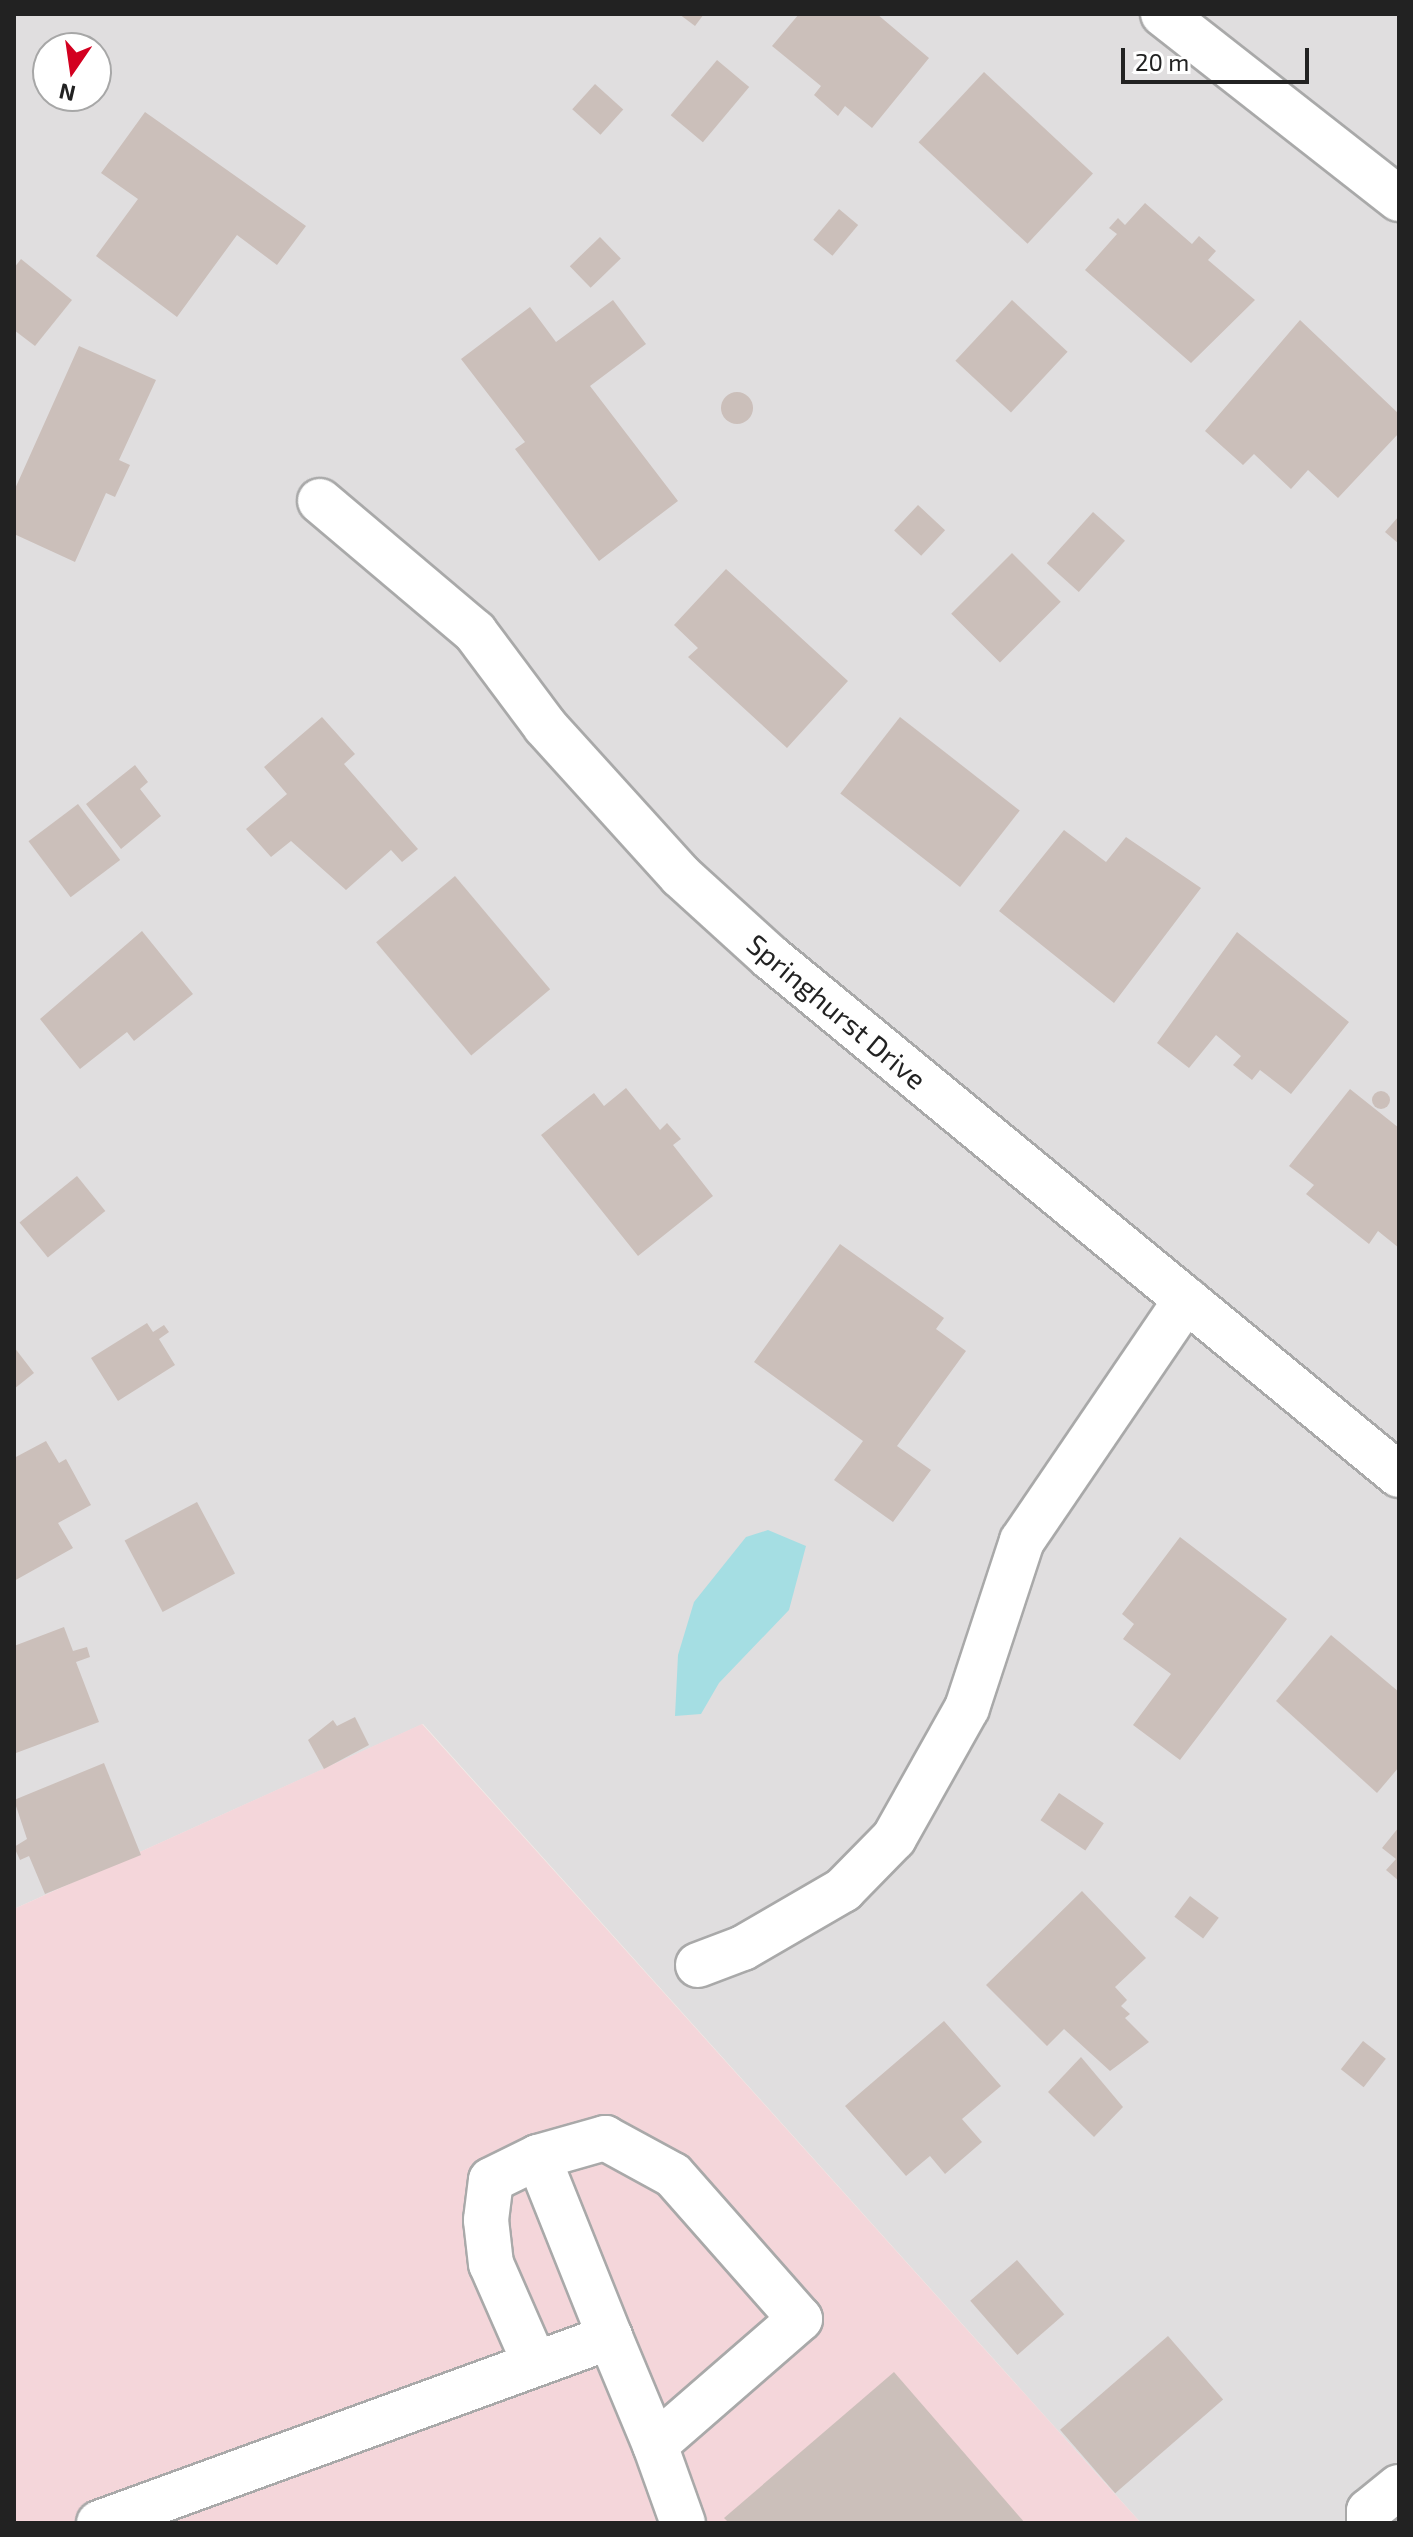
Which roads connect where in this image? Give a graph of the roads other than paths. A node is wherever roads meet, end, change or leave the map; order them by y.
1 (1163, 14) edge
2 (1399, 199) edge
3 (320, 501) dead end
4 (1186, 1300) junction
5 (1399, 1475) edge
6 (698, 1965) dead end
7 (538, 2157) junction
8 (610, 2337) junction
9 (535, 2364) junction
10 (655, 2445) junction
11 (1399, 2487) edge
12 (99, 2523) edge
13 (683, 2523) edge
14 (1369, 2523) edge

1 - 2 street
3 - 4 street, Springhurst Drive
4 - 5 street, Springhurst Drive
4 - 6 street
7 - 8 street
7 - 9 street
7 - 10 street
8 - 9 street
8 - 10 street
9 - 12 street
10 - 13 street
11 - 14 street

